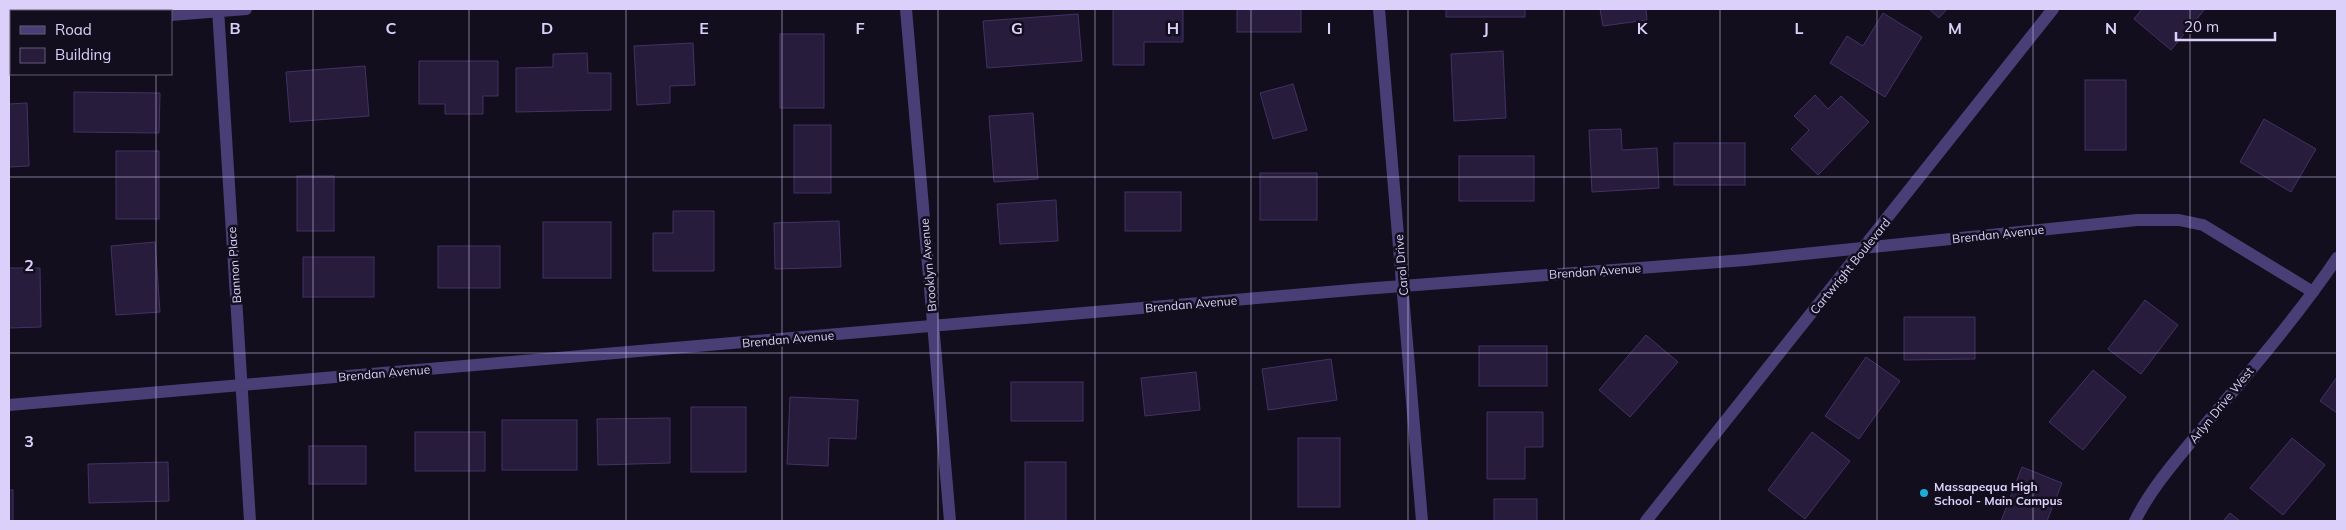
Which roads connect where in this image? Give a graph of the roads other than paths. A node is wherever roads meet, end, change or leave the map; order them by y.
1 (246, 9) edge
2 (906, 9) edge
3 (1379, 9) edge
4 (2053, 9) edge
5 (218, 10) edge
6 (172, 15) edge
7 (1865, 248) junction
8 (2337, 258) edge
9 (1403, 286) junction
10 (2313, 292) junction
11 (934, 326) junction
12 (241, 385) junction
13 (9, 405) edge
14 (250, 521) edge
15 (950, 521) edge
16 (1422, 521) edge
17 (1646, 521) edge
18 (2135, 521) edge

1 - 5 street
2 - 11 street, Brooklyn Avenue
3 - 9 street, Carol Drive
4 - 7 street, Cartwright Boulevard
5 - 6 street
5 - 12 street, Bannon Place
7 - 9 street, Brendan Avenue
7 - 10 street, Brendan Avenue
7 - 17 street, Cartwright Boulevard
8 - 10 street
9 - 11 street, Brendan Avenue
9 - 16 street, Carol Drive
10 - 18 street, Arlyn Drive West
11 - 12 street, Brendan Avenue
11 - 15 street, Brooklyn Avenue
12 - 13 street, Brendan Avenue
12 - 14 street, Bannon Place

